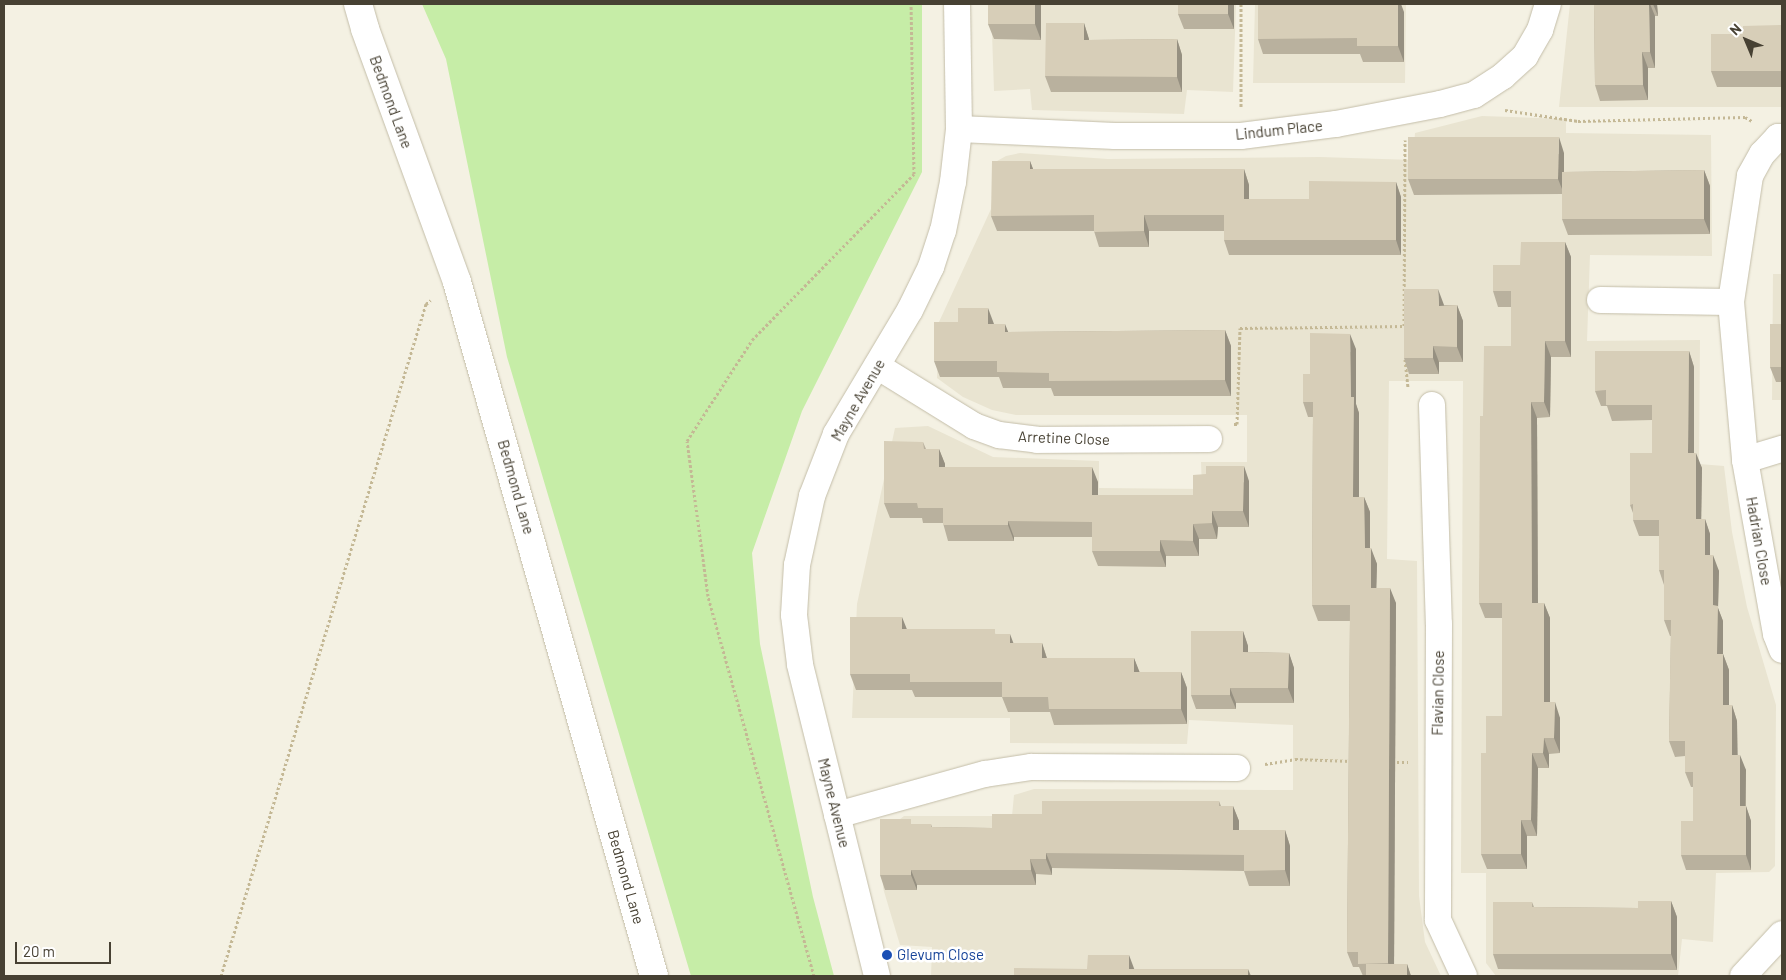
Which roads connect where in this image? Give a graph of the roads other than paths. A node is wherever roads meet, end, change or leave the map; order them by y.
1 (358, 4) edge
2 (957, 4) edge
3 (1548, 4) edge
4 (958, 129) junction
5 (1780, 137) edge
6 (1600, 300) dead end
7 (1731, 302) junction
8 (877, 366) junction
9 (1432, 405) road end
10 (1218, 431) road end
11 (1782, 449) edge
12 (1745, 460) junction
13 (1782, 650) edge
14 (1237, 768) road end
15 (837, 815) junction
16 (1782, 934) edge
17 (654, 976) edge
18 (877, 976) edge
19 (1464, 976) edge
20 (1743, 976) edge

1 - 17 street, Bedmond Lane
2 - 4 street, Mayne Avenue
3 - 4 street, Lindum Place
4 - 8 street, Mayne Avenue
5 - 7 street, Hadrian Close
6 - 7 street
7 - 12 street, Hadrian Close
8 - 10 street, Arretine Close
8 - 15 street, Mayne Avenue
9 - 19 street, Flavian Close
11 - 12 street
12 - 13 street, Hadrian Close
14 - 15 street
15 - 18 street, Mayne Avenue
16 - 20 street

